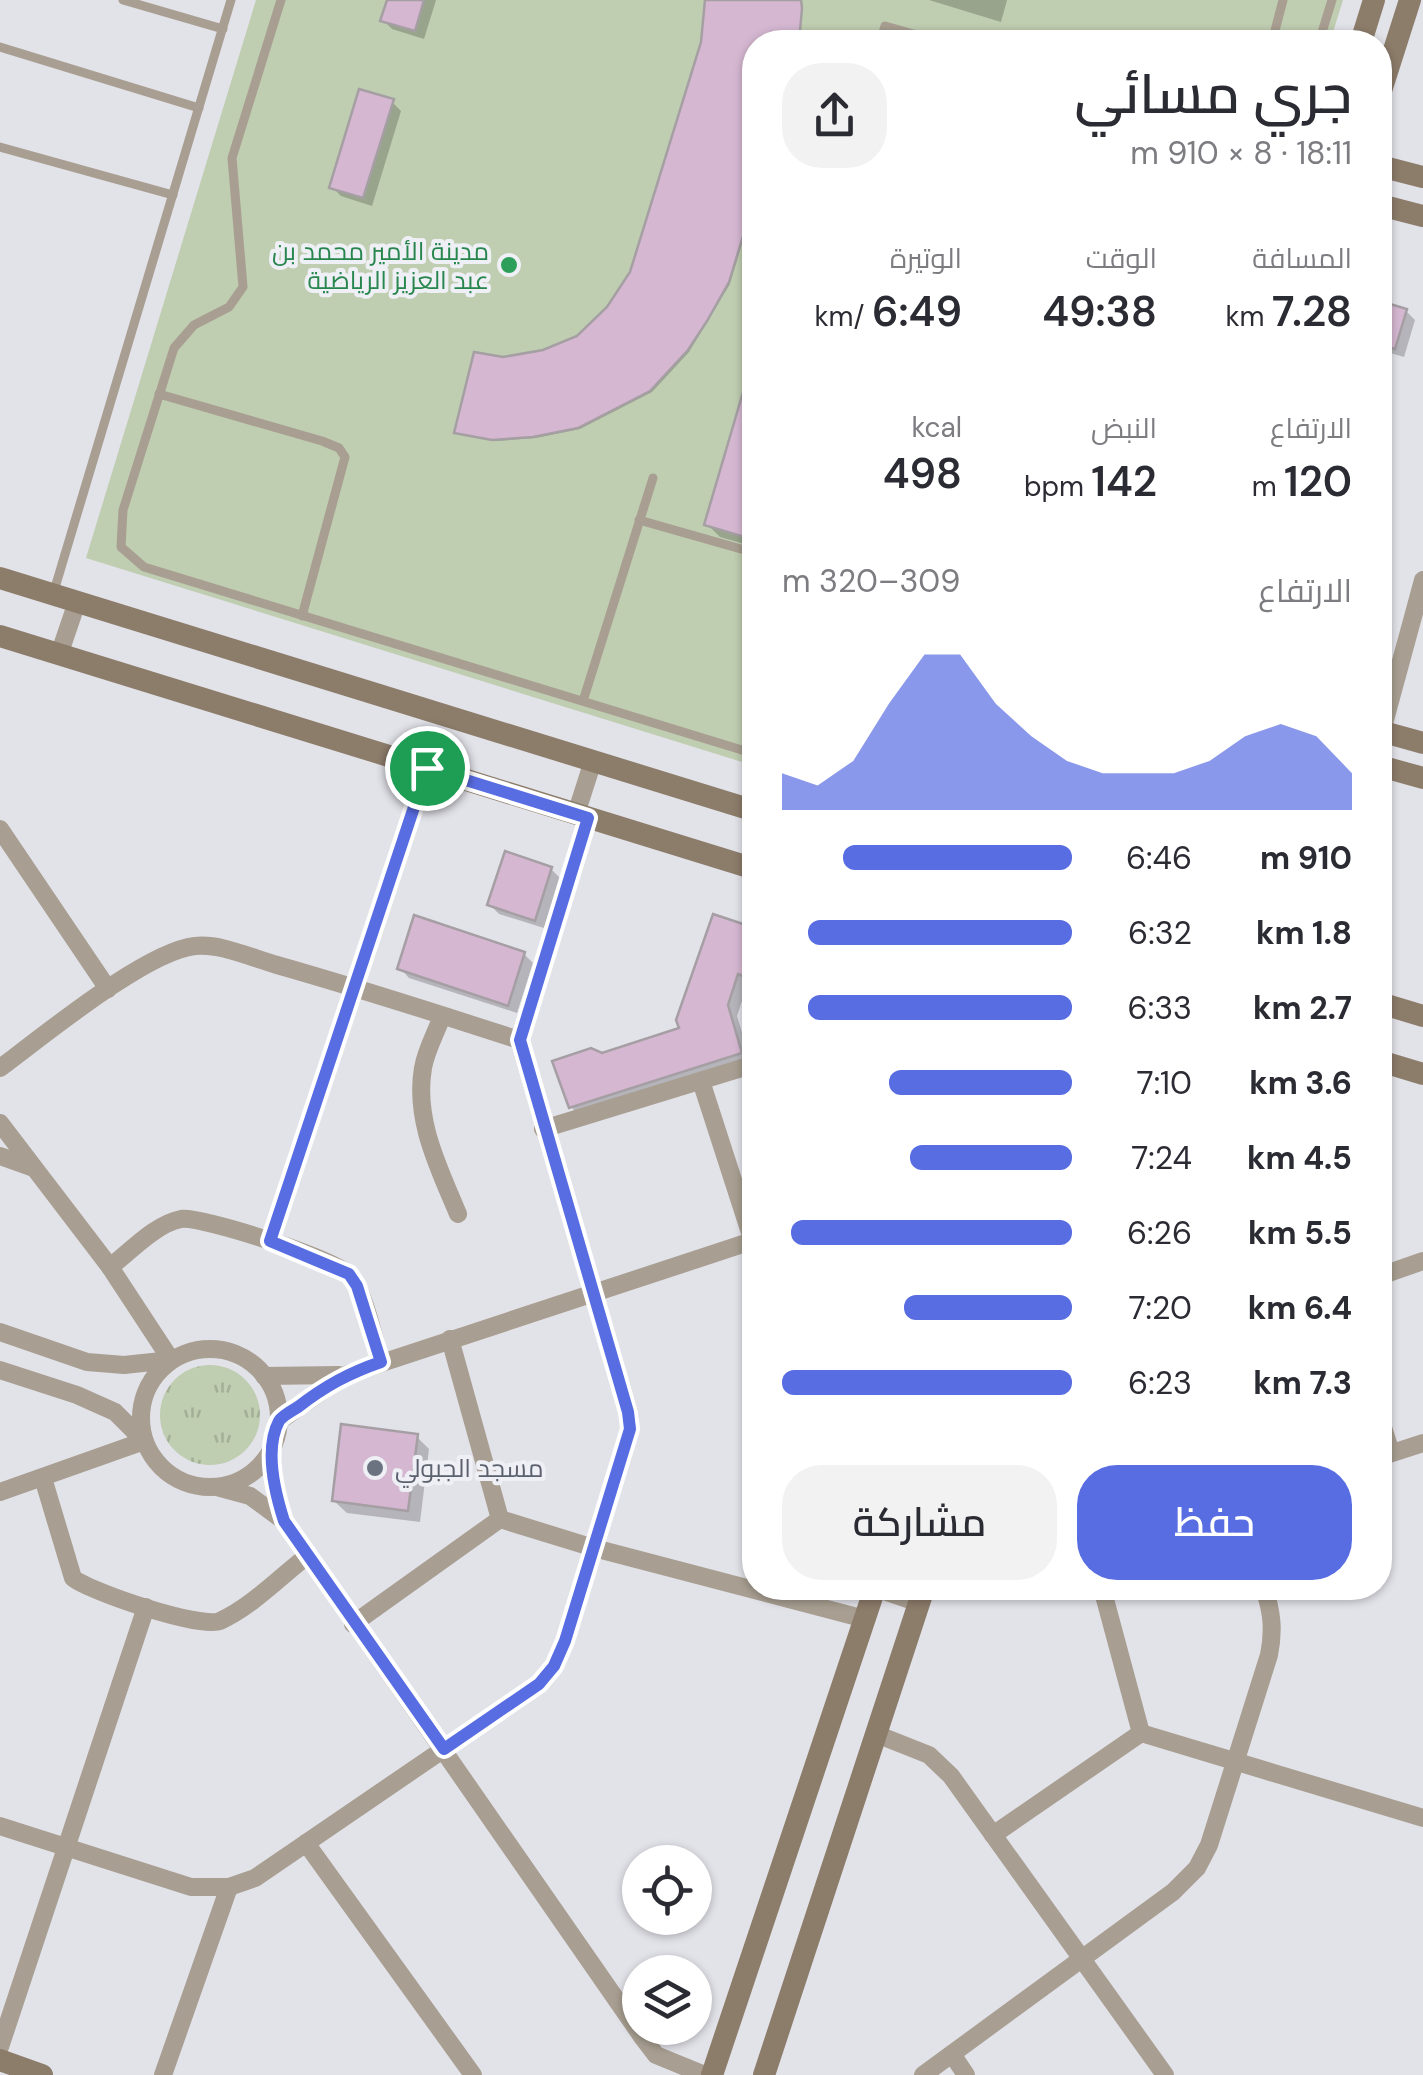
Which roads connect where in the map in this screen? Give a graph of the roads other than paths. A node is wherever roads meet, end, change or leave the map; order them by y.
1 (123, 0) edge
2 (232, 0) edge
3 (281, 0) edge
4 (1283, 0) edge
5 (1332, 0) edge
6 (1374, 0) edge
7 (1410, 0) edge
8 (223, 30) junction
9 (1275, 30) edge
10 (1322, 30) edge
11 (1364, 30) edge
12 (0, 47) edge
13 (1392, 56) edge
14 (199, 108) junction
15 (0, 147) edge
16 (1392, 169) edge
17 (1423, 177) edge
18 (173, 195) junction
19 (1392, 208) edge
20 (1423, 216) edge
21 (160, 394) junction
22 (652, 478) dead end
23 (640, 520) junction
24 (742, 549) edge
25 (0, 578) edge
26 (1423, 580) edge
27 (53, 595) junction
28 (76, 602) junction
29 (302, 616) junction
30 (0, 636) edge
31 (59, 654) junction
32 (1392, 691) edge
33 (582, 702) junction
34 (1392, 734) edge
35 (1423, 742) edge
36 (742, 750) edge
37 (593, 761) junction
38 (427, 768) junction
39 (1392, 769) edge
40 (1423, 778) edge
41 (742, 807) edge
42 (582, 816) junction
43 (0, 829) edge
44 (742, 865) edge
45 (354, 987) junction
46 (108, 989) junction
47 (1392, 1007) edge
48 (442, 1016) junction
49 (1423, 1016) edge
50 (520, 1040) junction
51 (1392, 1065) edge
52 (0, 1068) edge
53 (742, 1068) edge
54 (1423, 1074) edge
55 (701, 1080) junction
56 (0, 1123) edge
57 (544, 1129) junction
58 (0, 1156) edge
59 (32, 1167) junction
60 (742, 1206) edge
61 (458, 1214) dead end
62 (270, 1241) junction
63 (742, 1247) edge
64 (1423, 1261) edge
65 (110, 1267) junction
66 (1392, 1272) edge
67 (592, 1293) junction
68 (0, 1332) edge
69 (450, 1339) junction
70 (171, 1360) junction
71 (381, 1362) junction
72 (0, 1370) edge
73 (345, 1375) junction
74 (264, 1376) junction
75 (278, 1422) junction
76 (144, 1441) junction
77 (1423, 1443) edge
78 (272, 1450) junction
79 (1392, 1453) edge
80 (44, 1478) junction
81 (217, 1487) junction
82 (0, 1492) edge
83 (500, 1519) junction
84 (284, 1521) junction
85 (594, 1548) junction
86 (307, 1556) junction
87 (742, 1587) edge
88 (792, 1600) edge
89 (871, 1600) edge
90 (921, 1600) edge
91 (1105, 1600) edge
92 (1266, 1600) edge
93 (146, 1606) junction
94 (865, 1619) junction
95 (353, 1624) junction
96 (1142, 1733) junction
97 (876, 1734) junction
98 (444, 1749) junction
99 (1235, 1762) junction
100 (1423, 1818) edge
101 (0, 1826) edge
102 (993, 1835) junction
103 (306, 1843) junction
104 (66, 1848) junction
105 (229, 1888) junction
106 (1082, 1958) junction
107 (0, 2047) edge
108 (952, 2054) junction
109 (0, 2060) edge
110 (42, 2075) edge
111 (163, 2075) edge
112 (473, 2075) edge
113 (709, 2075) edge
114 (764, 2075) edge
115 (923, 2075) edge
116 (966, 2075) edge
117 (1166, 2075) edge

1 - 8 lane
2 - 8 lane
3 - 21 lane
4 - 9 lane
5 - 10 lane
6 - 11 street
7 - 13 street
8 - 14 lane
12 - 14 lane
14 - 18 lane
15 - 18 lane
16 - 17 street
18 - 27 lane
19 - 20 street
21 - 29 lane
21 - 29 lane
22 - 23 lane
23 - 24 lane
23 - 33 lane
25 - 27 street
26 - 32 street
27 - 28 street
28 - 31 street
28 - 37 street
29 - 33 lane
30 - 31 street
31 - 38 street
33 - 36 lane
34 - 35 street
37 - 41 street
37 - 42 street
38 - 42 street
38 - 45 street
39 - 40 street
42 - 44 street
42 - 50 street
43 - 46 street
45 - 46 street
45 - 48 street
45 - 62 street
46 - 52 street
47 - 49 street
48 - 50 street
48 - 61 street
50 - 57 street
51 - 54 street
53 - 55 street
55 - 57 street
55 - 60 street
56 - 59 street
57 - 67 street
58 - 59 street
59 - 65 street
62 - 65 street
62 - 71 street
63 - 67 street
64 - 66 street
65 - 70 street
67 - 69 street
67 - 85 street
68 - 70 street
69 - 71 street
69 - 83 street
70 - 74 street
70 - 76 street
71 - 73 street
72 - 76 street
73 - 74 street
73 - 75 street
74 - 75 street
75 - 78 street
76 - 80 street
76 - 81 street
77 - 79 street
78 - 81 street
78 - 84 street
80 - 82 street
80 - 93 street
81 - 84 street
83 - 85 street
83 - 95 street
84 - 86 street
85 - 87 street
85 - 98 street
86 - 93 street
86 - 95 street
88 - 94 street
89 - 94 street
90 - 97 street
91 - 96 street
92 - 99 street
93 - 104 street
94 - 113 street
95 - 98 street
96 - 99 street
96 - 102 street
97 - 102 street
97 - 114 street
98 - 103 street
98 - 113 street
99 - 100 street
99 - 106 street
101 - 104 street
102 - 106 street
103 - 105 street
103 - 112 street
104 - 105 street
104 - 107 street
105 - 111 street
106 - 108 street
106 - 117 street
108 - 115 street
108 - 116 street
109 - 110 street

